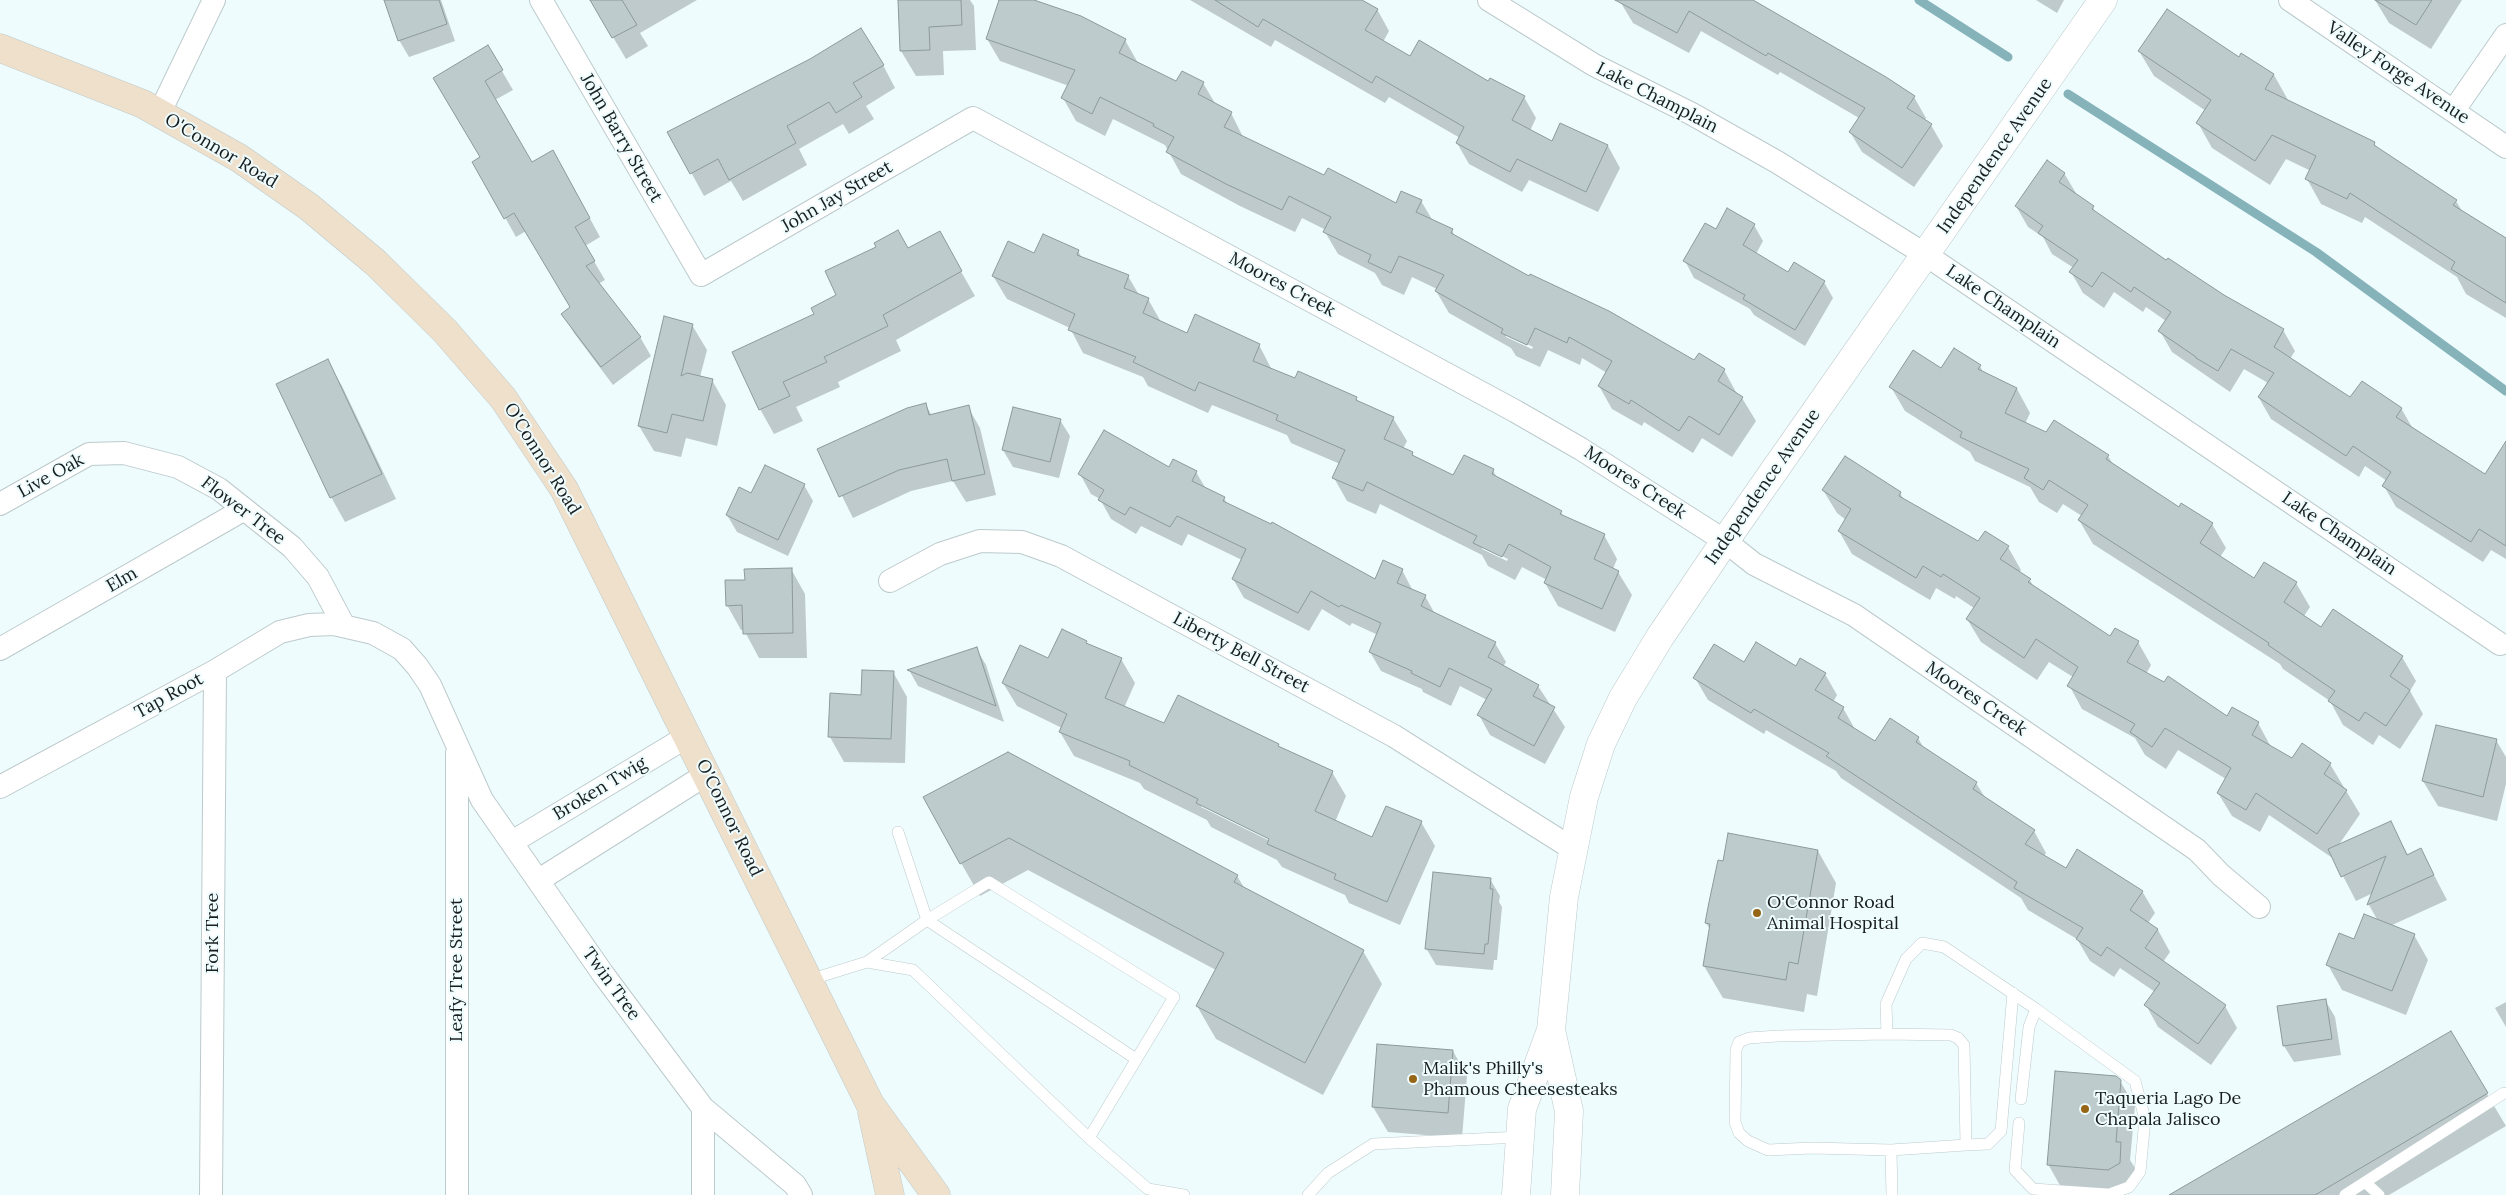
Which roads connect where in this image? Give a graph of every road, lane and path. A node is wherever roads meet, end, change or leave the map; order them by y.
1 (214, 0) edge
2 (542, 0) edge
3 (1489, 0) edge
4 (2104, 0) edge
5 (2290, 0) edge
6 (2506, 35) edge
7 (0, 48) edge
8 (2454, 110) junction
9 (159, 114) junction
10 (973, 118) joint
11 (2506, 147) edge
12 (1926, 255) junction
13 (701, 275) joint
14 (103, 452) joint
15 (0, 504) edge
16 (243, 510) junction
17 (1725, 541) junction
18 (890, 581) dead end
19 (344, 626) junction
20 (2500, 644) dead end
21 (0, 649) edge
22 (215, 671) junction
23 (688, 736) junction
24 (456, 744) junction
25 (707, 774) junction
26 (0, 787) edge
27 (898, 832) dead end
28 (512, 842) junction
29 (1573, 849) junction
30 (539, 880) junction
31 (2259, 907) dead end
32 (927, 920) junction
33 (867, 962) junction
34 (809, 980) junction
35 (2013, 993) junction
36 (2036, 1009) junction
37 (1551, 1030) junction
38 (1887, 1034) junction
39 (1136, 1059) junction
40 (2504, 1093) dead end
41 (2022, 1099) dead end
42 (870, 1104) junction
43 (704, 1108) junction
44 (2019, 1123) dead end
45 (1520, 1137) junction
46 (1089, 1138) junction
47 (1966, 1145) junction
48 (1891, 1150) junction
49 (2365, 1182) junction
50 (210, 1195) edge
51 (457, 1195) edge
52 (703, 1195) edge
53 (801, 1195) edge
54 (890, 1195) edge
55 (936, 1195) edge
56 (1184, 1195) edge
57 (1308, 1195) edge
58 (1516, 1195) edge
59 (1564, 1195) edge
60 (1892, 1195) edge
61 (2107, 1195) edge
62 (2345, 1195) edge
63 (2379, 1195) edge

1 - 9 street
2 - 13 street, John Barry Street
3 - 12 street, Lake Champlain
4 - 12 street, Independence Avenue
5 - 8 street, Valley Forge Avenue
6 - 8 street
7 - 9 main road, O'Connor Road
8 - 11 street, Valley Forge Avenue
9 - 23 main road, O'Connor Road
10 - 13 street, John Jay Street
10 - 17 street, Moores Creek
12 - 17 street, Independence Avenue
12 - 20 street, Lake Champlain
14 - 15 street, Live Oak
14 - 16 street, Flower Tree
16 - 19 street, Flower Tree
16 - 21 street, Elm
17 - 29 street, Independence Avenue
17 - 31 street, Moores Creek
18 - 29 street, Liberty Bell Street
19 - 22 street, Tap Root
19 - 24 street, Tap Root
22 - 26 street, Tap Root
22 - 50 street, Fork Tree
23 - 25 main road, O'Connor Road
23 - 28 street, Broken Twig
24 - 28 street, Twin Tree
24 - 51 street, Leafy Tree Street
25 - 30 street
25 - 34 main road, O'Connor Road
27 - 32 lane
28 - 30 street, Twin Tree
29 - 37 street, Independence Avenue
30 - 43 street, Twin Tree
32 - 33 lane
32 - 39 lane
32 - 39 lane
33 - 34 lane
33 - 46 lane
34 - 42 main road, O'Connor Road
35 - 36 lane
35 - 38 lane
35 - 47 lane
36 - 41 lane
36 - 61 lane
37 - 45 street, Independence Avenue
37 - 59 street, Independence Avenue
38 - 47 lane
38 - 48 lane
39 - 46 lane
40 - 49 lane
42 - 54 main road, O'Connor Road
42 - 55 main road, O'Connor Road
43 - 52 street
43 - 53 street, Twin Tree
44 - 61 lane
45 - 57 lane
45 - 58 street, Independence Avenue
46 - 56 lane
47 - 48 lane
48 - 60 lane
49 - 62 lane
49 - 63 lane

